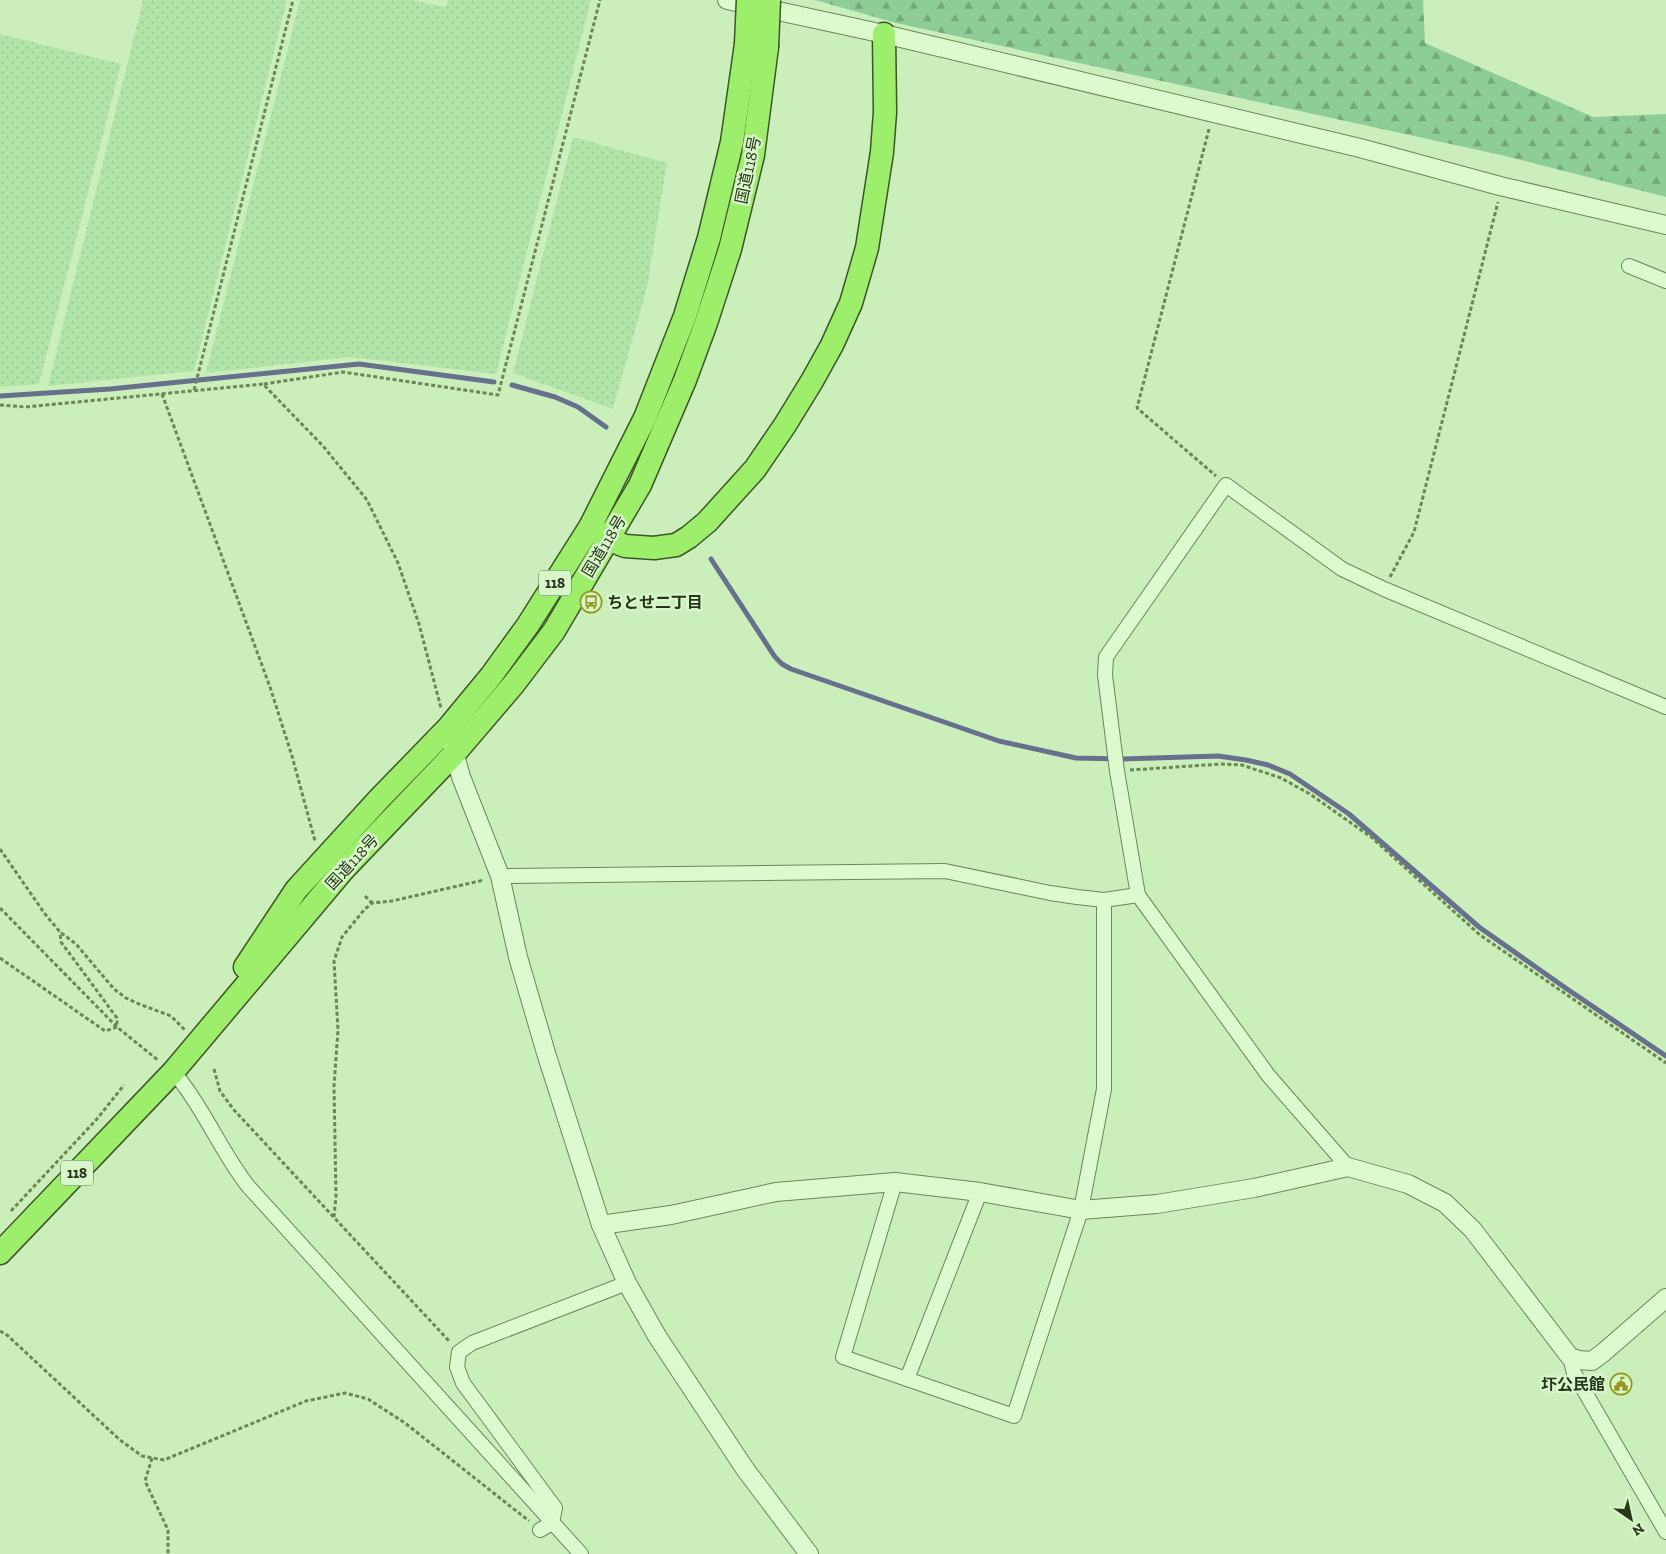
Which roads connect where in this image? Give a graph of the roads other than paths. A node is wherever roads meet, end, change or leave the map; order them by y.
1 (727, 0) edge
2 (748, 0) edge
3 (769, 0) edge
4 (884, 34) junction
5 (756, 45) junction
6 (1666, 225) edge
7 (1629, 266) dead end
8 (1666, 281) edge
9 (599, 533) junction
10 (1666, 707) edge
11 (448, 728) junction
12 (454, 754) junction
13 (500, 876) junction
14 (1138, 895) junction
15 (1104, 900) junction
16 (194, 1034) junction
17 (176, 1076) junction
18 (1348, 1167) junction
19 (895, 1182) junction
20 (980, 1192) junction
21 (1081, 1210) junction
22 (602, 1224) junction
23 (0, 1253) edge
24 (627, 1283) junction
25 (1666, 1298) edge
26 (1570, 1357) junction
27 (907, 1379) junction
28 (552, 1522) junction
29 (540, 1530) road end
30 (1666, 1532) edge
31 (581, 1554) edge
32 (809, 1554) edge

1 - 4 street
2 - 5 highway, 国道118号 / 118, bridge
3 - 5 highway, 国道118号 / 118, bridge
4 - 6 street
4 - 9 highway
5 - 9 highway, 国道118号 / 118
7 - 8 street
9 - 11 highway, 国道118号 / 118
9 - 12 highway, 国道118号 / 118
10 - 14 street
11 - 12 street
11 - 16 highway, 国道118号 / 118
12 - 13 street
12 - 16 highway, 国道118号 / 118
13 - 15 street
13 - 22 street
14 - 15 street
14 - 18 street
15 - 21 street
16 - 17 highway, 国道118号 / 118
17 - 23 highway, 国道118号 / 118
17 - 28 street
18 - 21 street
18 - 26 street
19 - 20 street
19 - 22 street
19 - 27 street
20 - 21 street
20 - 27 street
21 - 27 street
22 - 24 street
24 - 28 street
24 - 32 street
25 - 26 street
26 - 30 street
28 - 29 street
28 - 31 street

